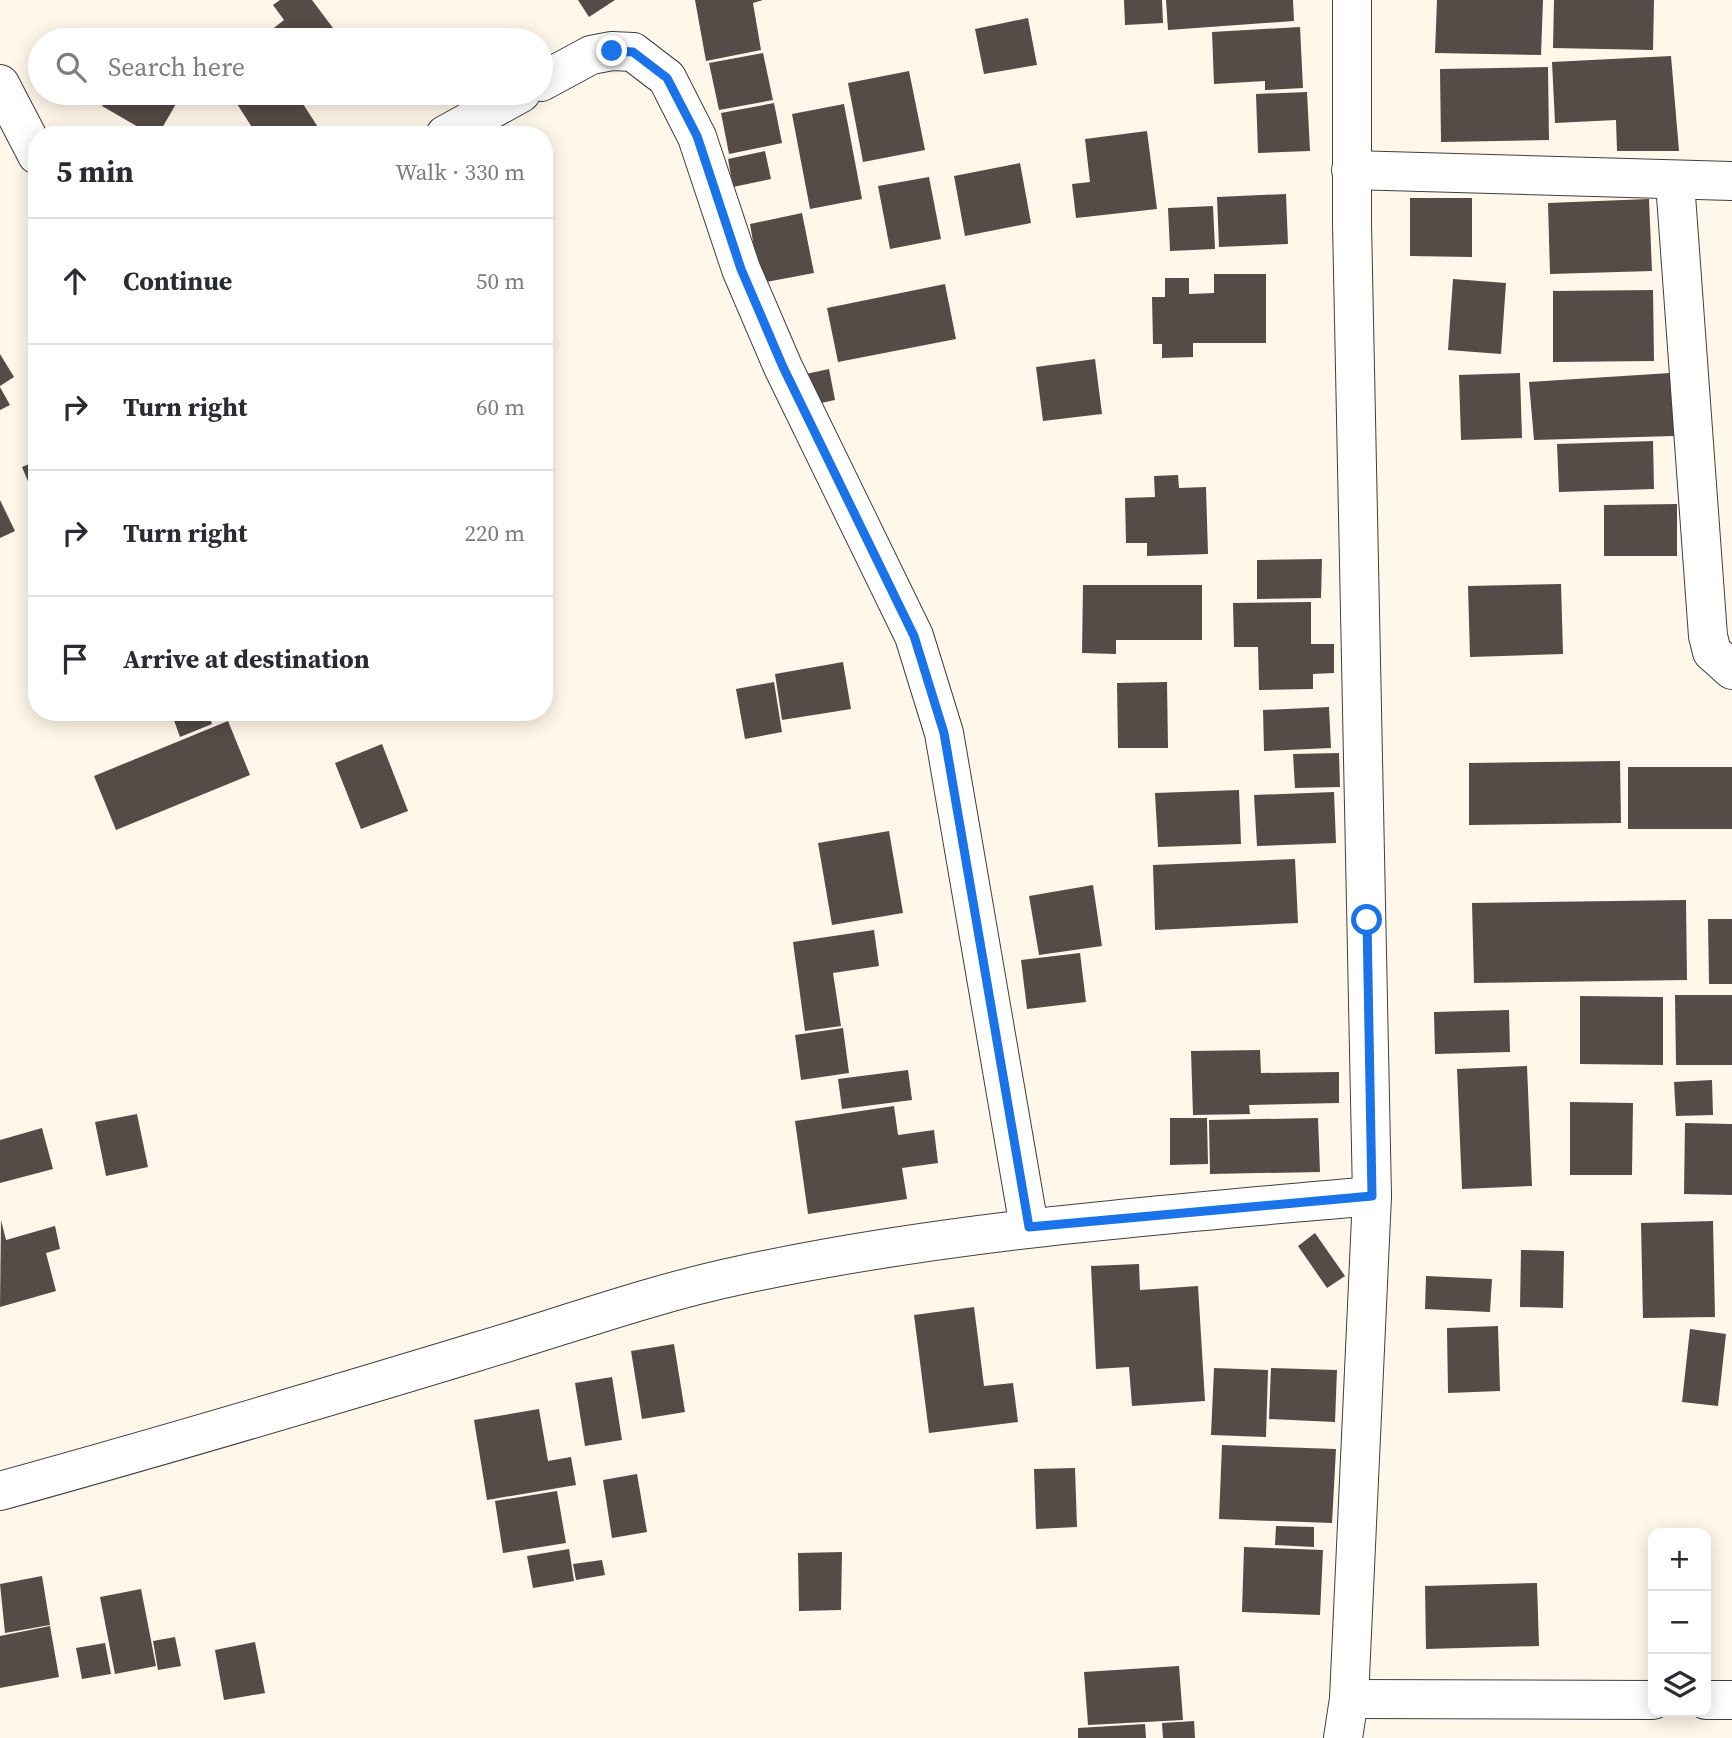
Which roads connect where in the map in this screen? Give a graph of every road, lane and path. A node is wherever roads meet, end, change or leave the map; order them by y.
1 (1352, 0) edge
2 (553, 76) edge
3 (0, 84) edge
4 (499, 105) edge
5 (461, 126) edge
6 (28, 138) edge
7 (1351, 170) junction
8 (1732, 181) edge
9 (1675, 182) junction
10 (1732, 670) edge
11 (1372, 1196) junction
12 (1029, 1227) junction
13 (0, 1491) edge
14 (1349, 1699) junction
15 (1648, 1700) edge
16 (1711, 1700) edge
17 (1732, 1700) edge
18 (1343, 1738) edge

1 - 7 street
2 - 12 street
3 - 6 street
4 - 5 street
7 - 9 street
7 - 11 street
8 - 9 street
9 - 10 street
11 - 12 street
11 - 14 street
12 - 13 street
14 - 15 street
14 - 18 street
16 - 17 street

